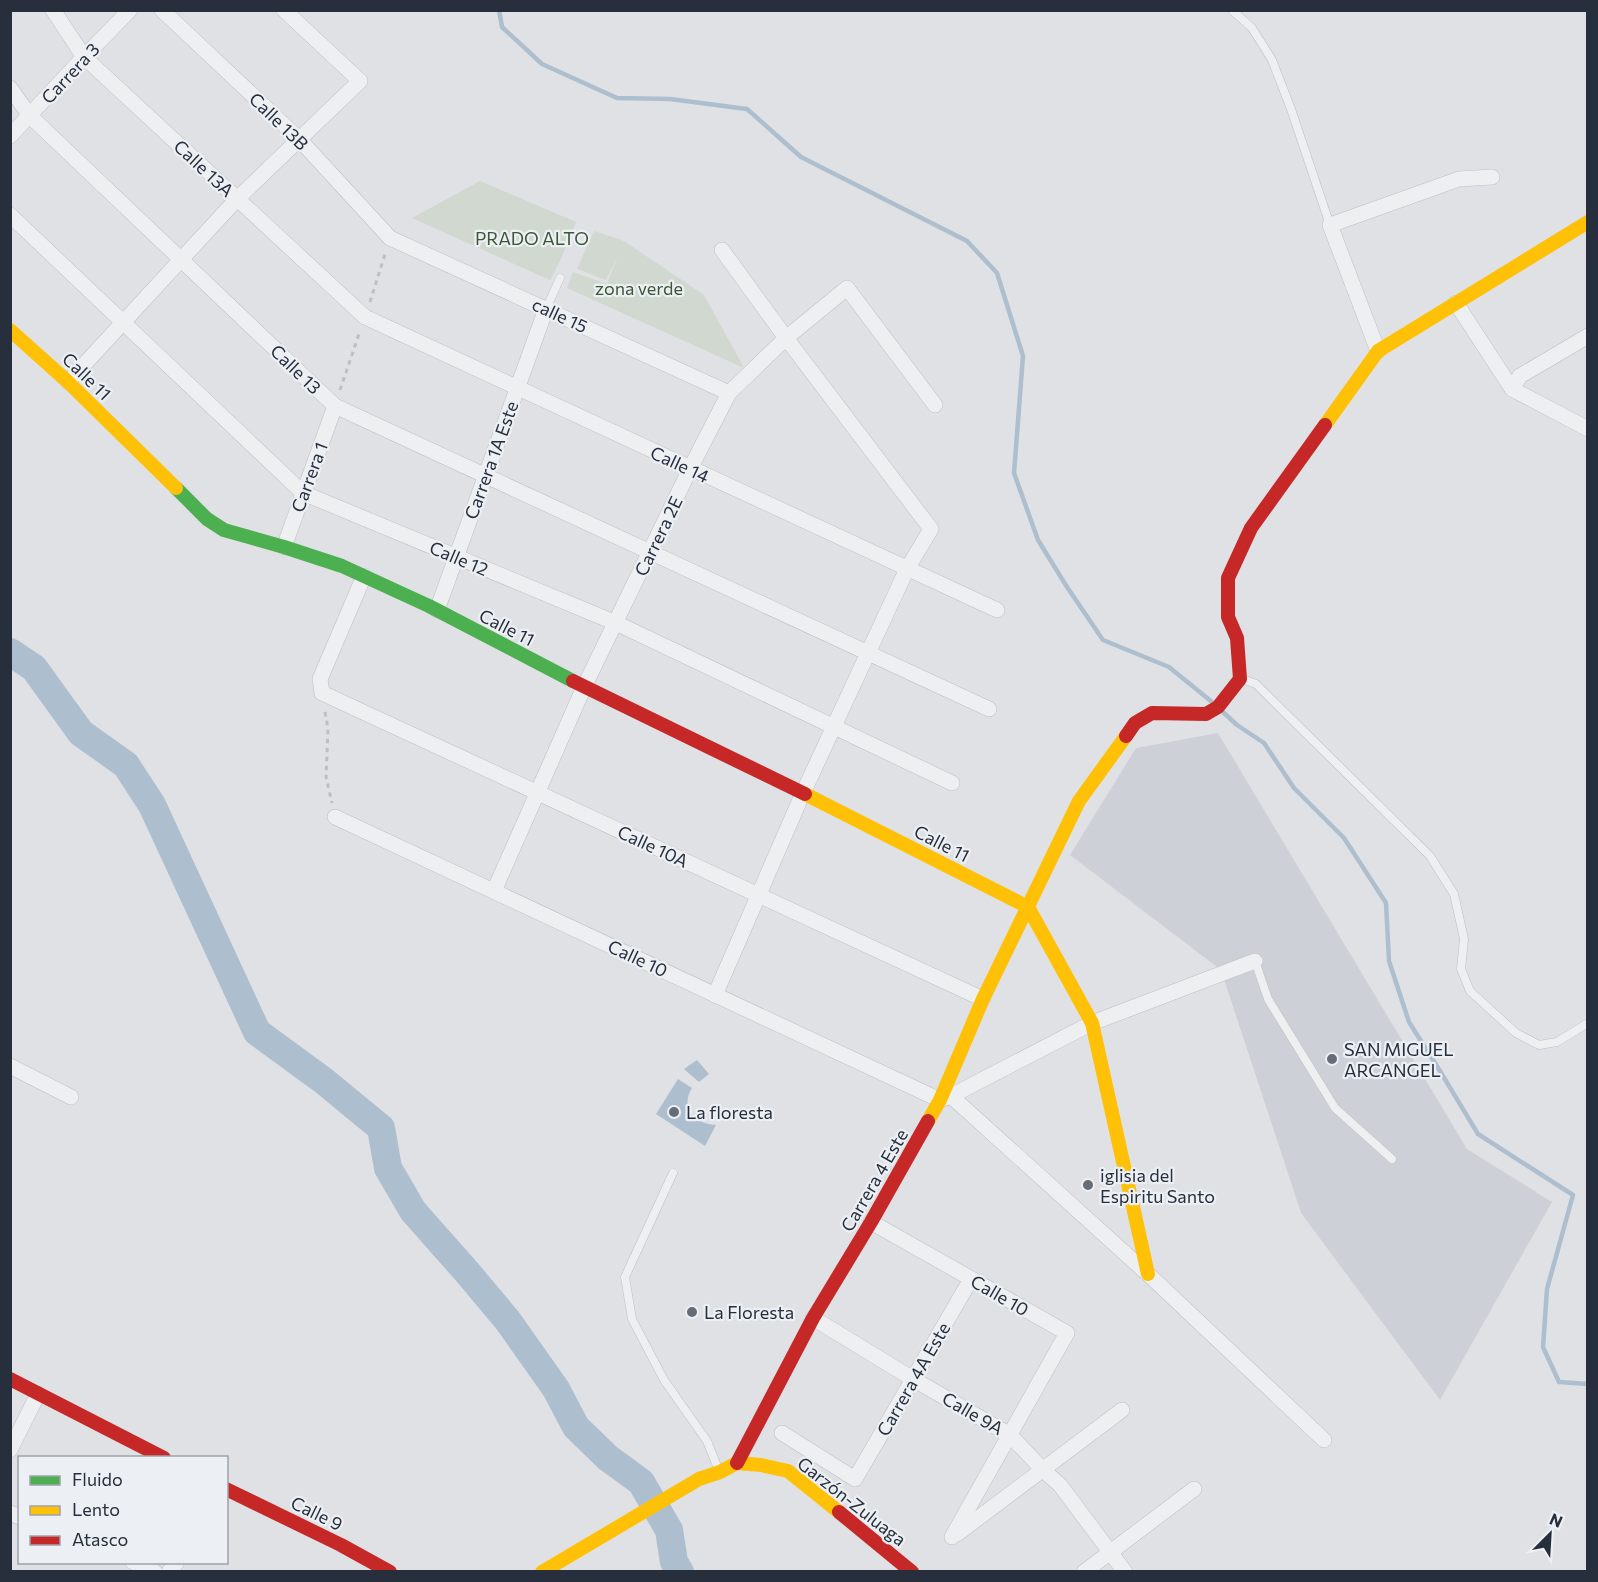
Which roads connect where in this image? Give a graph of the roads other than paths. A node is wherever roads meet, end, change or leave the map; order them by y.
1 (53, 10) edge
2 (130, 10) edge
3 (162, 10) edge
4 (284, 10) edge
5 (1232, 10) edge
6 (84, 57) junction
7 (10, 88) edge
8 (30, 116) junction
9 (10, 136) edge
10 (299, 139) junction
11 (1492, 177) dead end
12 (237, 199) junction
13 (10, 215) edge
14 (1587, 222) edge
15 (1330, 225) junction
16 (390, 238) joint
17 (722, 250) dead end
18 (181, 260) junction
19 (560, 278) dead end
20 (1456, 303) junction
21 (546, 309) junction
22 (365, 317) joint
23 (123, 322) junction
24 (10, 330) edge
25 (1587, 336) edge
26 (786, 338) junction
27 (1378, 351) junction
28 (68, 382) junction
29 (517, 388) junction
30 (1512, 389) junction
31 (729, 393) junction
32 (935, 405) dead end
33 (335, 406) junction
34 (1587, 429) edge
35 (690, 469) junction
36 (485, 476) junction
37 (303, 493) junction
38 (284, 547) junction
39 (650, 552) junction
40 (456, 556) junction
41 (907, 569) junction
42 (364, 576) junction
43 (437, 610) junction
44 (997, 610) dead end
45 (616, 623) junction
46 (868, 653) junction
47 (1240, 679) junction
48 (584, 687) junction
49 (989, 709) dead end
50 (834, 727) junction
51 (952, 783) dead end
52 (537, 793) junction
53 (803, 793) junction
54 (335, 817) road end
55 (494, 891) junction
56 (758, 895) junction
57 (1028, 907) junction
58 (1255, 961) joint
59 (715, 995) junction
60 (983, 999) junction
61 (1092, 1023) junction
62 (1587, 1023) edge
63 (10, 1066) edge
64 (71, 1097) dead end
65 (945, 1098) junction
66 (1392, 1159) dead end
67 (673, 1173) dead end
68 (871, 1222) junction
69 (1148, 1274) junction
70 (971, 1279) junction
71 (813, 1317) junction
72 (10, 1379) edge
73 (913, 1379) junction
74 (38, 1395) junction
75 (1122, 1410) dead end
76 (782, 1433) dead end
77 (1010, 1435) junction
78 (1324, 1440) dead end
79 (10, 1450) edge
80 (160, 1456) edge
81 (737, 1463) junction
82 (1043, 1470) junction
83 (720, 1472) junction
84 (1194, 1488) dead end
85 (228, 1490) edge
86 (1110, 1552) junction
87 (135, 1564) edge
88 (155, 1572) edge
89 (390, 1572) edge
90 (542, 1572) edge
91 (912, 1572) edge
92 (1084, 1572) edge
93 (1125, 1572) edge

1 - 6 street, Calle 13A
2 - 6 street, Carrera 3
3 - 10 street, Calle 13B
4 - 10 street
5 - 15 lane
6 - 8 street, Carrera 3
6 - 12 street, Calle 13A
7 - 8 street, Calle 13
8 - 9 street, Carrera 3
8 - 18 street, Calle 13
10 - 12 street
10 - 16 street, Calle 13B
11 - 15 street
12 - 18 street
12 - 22 street, Calle 13A
13 - 23 street
14 - 20 street
15 - 27 street
16 - 21 street, calle 15
17 - 26 street
18 - 23 street
18 - 33 street, Calle 13
19 - 21 lane
20 - 27 street
20 - 30 street
21 - 29 street, Carrera 1A Este
21 - 31 street, calle 15
22 - 29 street, Calle 14
23 - 28 street
23 - 37 street
24 - 28 street, Calle 11
25 - 30 street
26 - 31 street, Carrera 2E
26 - 32 street, Carrera 2E
26 - 41 street
27 - 47 street
28 - 38 street, Calle 11
29 - 35 street, Calle 14
29 - 36 street, Carrera 1A Este
30 - 34 street
31 - 35 street, Carrera 2E
33 - 36 street, Calle 13
33 - 37 street, Carrera 1
35 - 39 street, Carrera 2E
35 - 41 street, Calle 14
36 - 39 street, Calle 13
36 - 40 street, Carrera 1A Este
37 - 38 street, Carrera 1
37 - 40 street, Calle 12
38 - 42 street, Calle 11
39 - 45 street, Carrera 2E
39 - 46 street, Calle 13
40 - 43 street, Carrera 1A Este
40 - 45 street, Calle 12
41 - 44 street, Calle 14
41 - 46 street
42 - 43 street, Calle 11
42 - 52 street, Calle 10A
43 - 48 street, Calle 11
45 - 48 street, Carrera 2E
45 - 50 street, Calle 12
46 - 49 street, Calle 13
46 - 50 street
47 - 57 street, Carrera 4 Este
47 - 62 lane
48 - 52 street, Carrera 2E
48 - 53 street, Calle 11
50 - 51 street, Calle 12
50 - 53 street
52 - 55 street, Carrera 2E
52 - 56 street, Calle 10A
53 - 56 street
53 - 57 street, Calle 11
54 - 55 street, Calle 10
55 - 59 street, Calle 10
56 - 59 street
56 - 60 street, Calle 10A
57 - 60 street, Carrera 4 Este
57 - 61 street
58 - 61 street
58 - 66 lane
59 - 65 street, Calle 10
60 - 65 street, Carrera 4 Este
61 - 65 street
61 - 69 street
63 - 64 street
65 - 68 street, Carrera 4 Este
65 - 69 street, Calle 10
67 - 83 lane
68 - 70 street, Calle 10
68 - 71 street, Carrera 4 Este
69 - 78 street, Calle 10
70 - 73 street, Carrera 4A Este
70 - 77 street, Calle 10
71 - 73 street, Calle 9A
71 - 81 street, Carrera 4 Este
72 - 74 street
73 - 76 street, Carrera 4A Este
73 - 77 street, Calle 9A
74 - 79 street
74 - 80 street
75 - 82 street
77 - 82 street, Calle 9A
77 - 82 street
81 - 83 street
81 - 91 street, Garzón-Zuluaga
82 - 86 street, Calle 9A
83 - 90 street
84 - 86 street
85 - 89 street, Calle 9
86 - 92 street
86 - 93 street, Calle 9A
87 - 88 street

